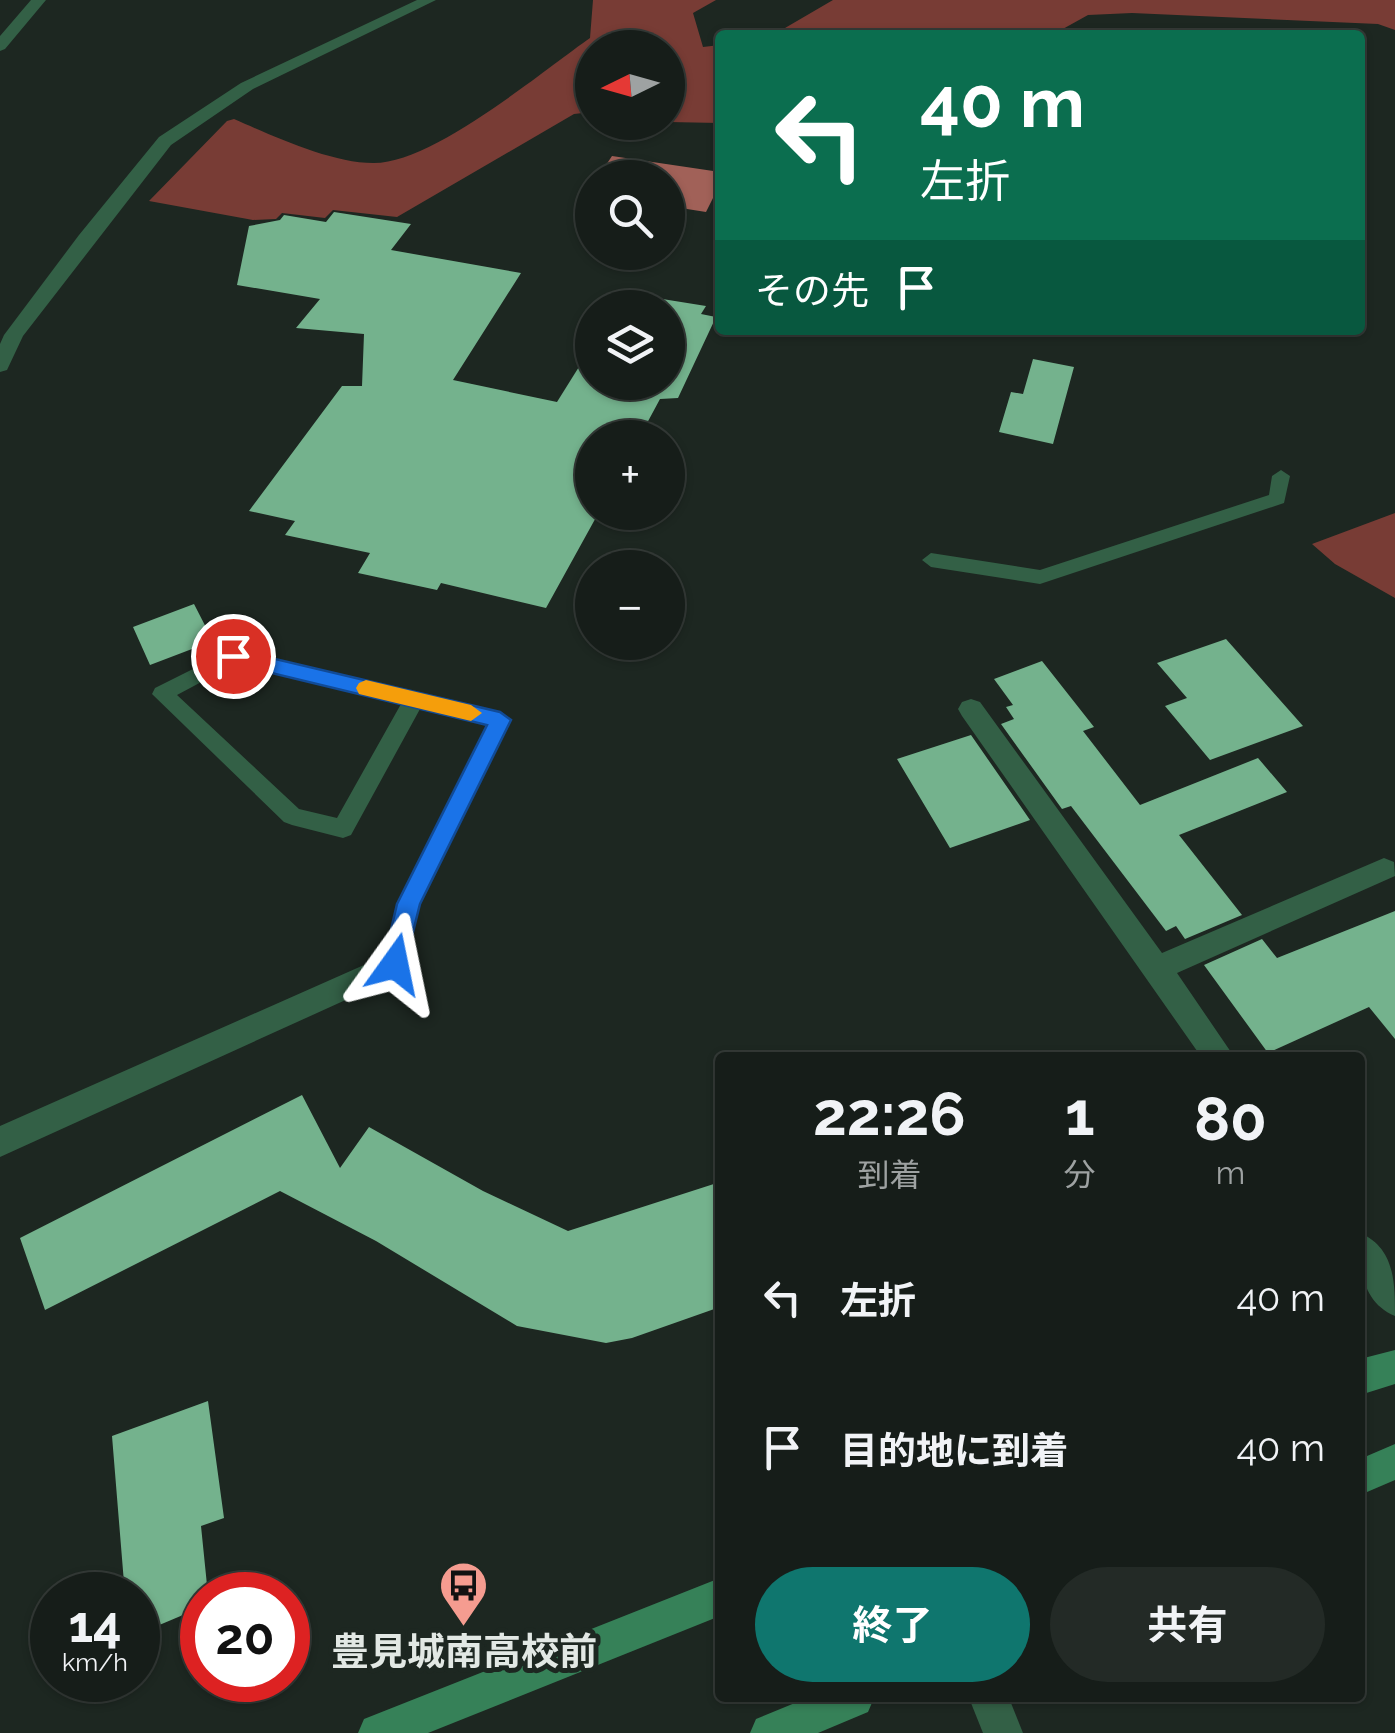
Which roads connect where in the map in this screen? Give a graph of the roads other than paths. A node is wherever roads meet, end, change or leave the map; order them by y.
1 (40, 0) edge
2 (429, 0) edge
3 (0, 46) edge
4 (0, 366) edge
5 (1282, 476) dead end
6 (931, 560) dead end
7 (414, 700) junction
8 (971, 708) dead end
9 (1384, 870) dead end
10 (384, 969) joint
11 (1156, 969) junction
12 (1216, 1052) edge
13 (0, 1142) edge
14 (1365, 1257) edge
15 (1395, 1298) edge
16 (1395, 1367) edge
17 (1365, 1376) edge
18 (1395, 1462) edge
19 (1365, 1475) edge
20 (715, 1599) edge
21 (844, 1702) edge
22 (991, 1702) edge
23 (378, 1733) edge
24 (770, 1733) edge
25 (1003, 1733) edge

1 - 3 street
2 - 4 street
5 - 6 lane
7 - 7 lane
7 - 10 lane
8 - 11 street
9 - 11 street
10 - 13 street
11 - 12 street
14 - 15 street
16 - 17 main road
18 - 19 main road
20 - 23 main road
21 - 24 main road
22 - 25 street

